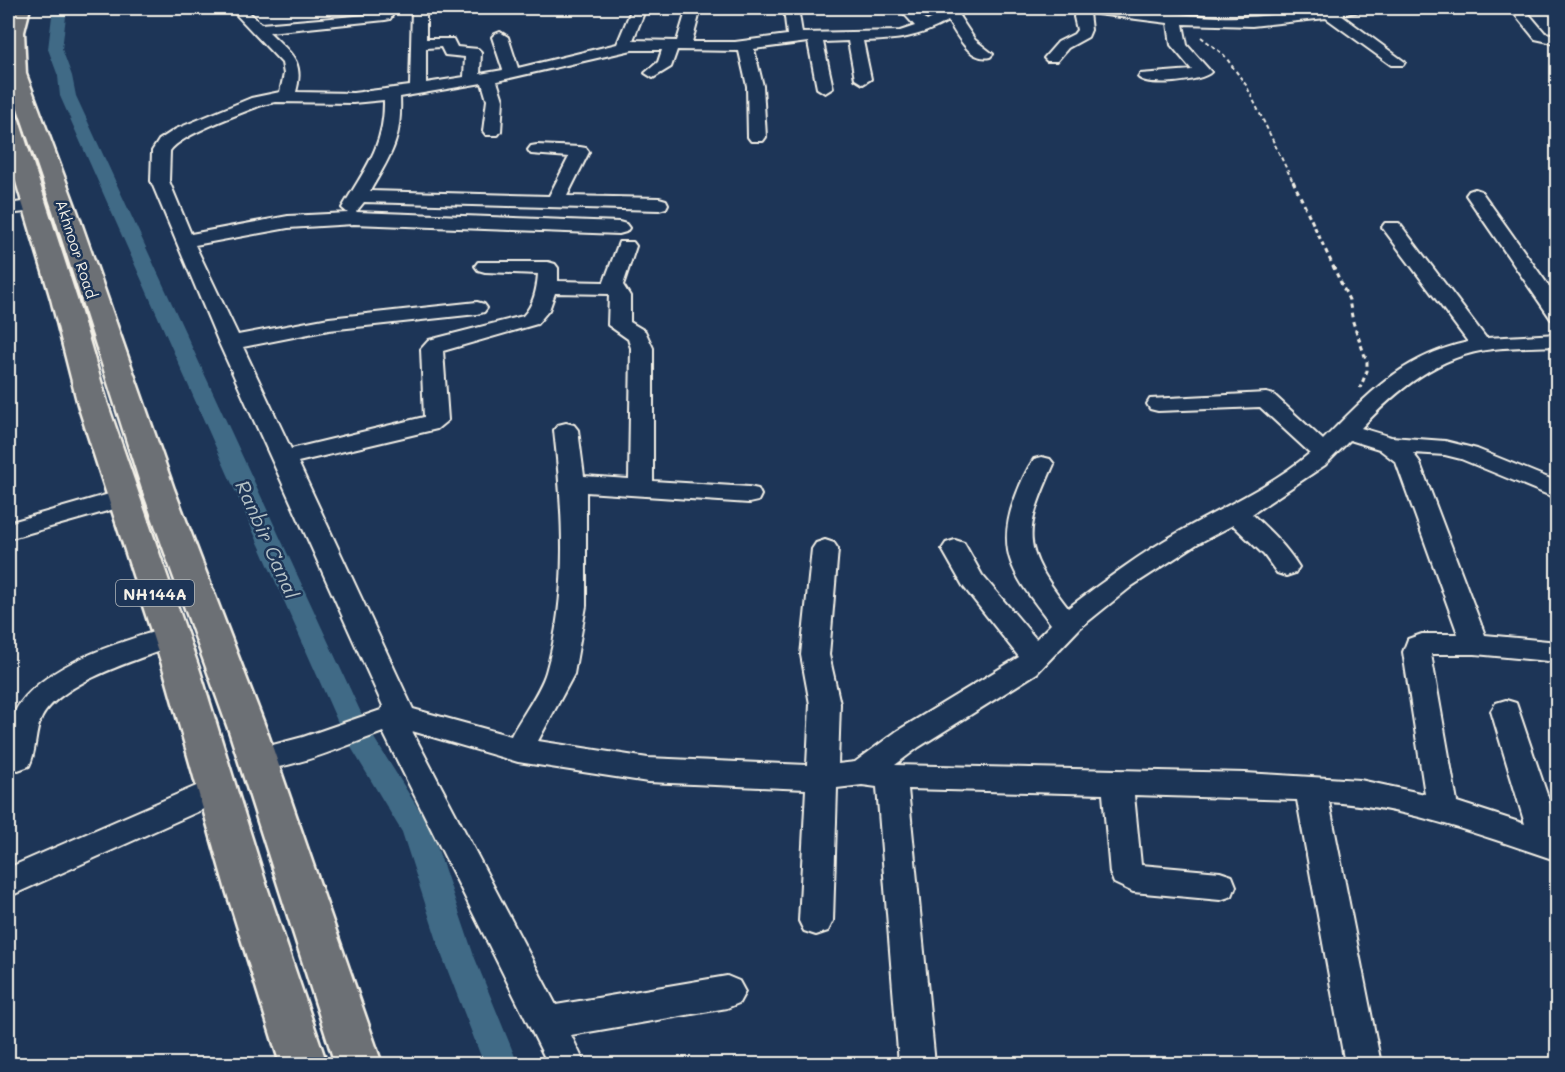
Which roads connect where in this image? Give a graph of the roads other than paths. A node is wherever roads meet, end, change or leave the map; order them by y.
1 (21, 8) edge
2 (237, 8) edge
3 (419, 8) edge
4 (639, 8) edge
5 (694, 8) edge
6 (791, 8) edge
7 (906, 8) edge
8 (1083, 8) edge
9 (1273, 8) edge
10 (1355, 8) edge
11 (1517, 8) edge
12 (1106, 9) edge
13 (956, 10) edge
14 (1330, 14) junction
15 (385, 16) dead end
16 (1180, 17) edge
17 (1285, 21) junction
18 (925, 28) junction
19 (258, 29) junction
20 (500, 38) dead end
21 (795, 38) junction
22 (814, 38) junction
23 (855, 38) junction
24 (1557, 40) edge
25 (418, 44) junction
26 (677, 45) junction
27 (623, 46) junction
28 (746, 46) junction
29 (985, 54) dead end
30 (1052, 58) dead end
31 (1397, 62) dead end
32 (653, 73) dead end
33 (512, 74) junction
34 (1146, 77) dead end
35 (480, 79) junction
36 (863, 79) dead end
37 (825, 88) dead end
38 (418, 90) junction
39 (392, 94) junction
40 (287, 96) junction
41 (8, 120) edge
42 (492, 131) dead end
43 (757, 136) dead end
44 (537, 150) dead end
45 (1475, 195) dead end
46 (360, 196) junction
47 (555, 202) junction
48 (659, 204) dead end
49 (22, 207) edge
50 (344, 218) junction
51 (1392, 227) dead end
52 (184, 241) junction
53 (485, 266) dead end
54 (545, 287) junction
55 (614, 288) junction
56 (477, 308) dead end
57 (1557, 315) edge
58 (1557, 340) edge
59 (230, 343) junction
60 (1481, 345) junction
61 (1158, 404) dead end
62 (1354, 423) junction
63 (566, 430) dead end
64 (1389, 444) junction
65 (1324, 453) junction
66 (283, 458) junction
67 (1042, 464) dead end
68 (572, 483) junction
69 (641, 487) junction
70 (1557, 491) edge
71 (141, 494) junction
72 (749, 495) dead end
73 (1236, 513) junction
74 (8, 531) edge
75 (825, 549) dead end
76 (955, 549) dead end
77 (1287, 567) dead end
78 (1066, 625) junction
79 (170, 637) junction
80 (1474, 644) junction
81 (1557, 651) edge
82 (1035, 657) junction
83 (1506, 711) dead end
84 (389, 718) junction
85 (518, 750) junction
86 (18, 759) dead end
87 (257, 760) junction
88 (876, 775) junction
89 (823, 778) junction
90 (1117, 782) junction
91 (217, 789) junction
92 (1311, 790) junction
93 (1443, 810) junction
94 (1552, 846) edge
95 (8, 883) edge
96 (1220, 886) dead end
97 (816, 921) dead end
98 (727, 992) dead end
99 (547, 1023) junction
100 (304, 1065) edge
101 (359, 1065) edge
102 (567, 1065) edge
103 (917, 1065) edge
104 (1363, 1065) edge

1 - 71 highway, Akhnoor Road / NH144A
2 - 19 street
3 - 25 street
4 - 27 street
5 - 26 street
6 - 21 street
7 - 18 street
8 - 12 street
8 - 30 street
9 - 17 street
10 - 14 street
11 - 24 street
12 - 16 street
13 - 18 street
13 - 29 street
14 - 17 street
14 - 31 street
15 - 19 street
16 - 17 street
16 - 34 street
18 - 23 street
19 - 40 street
20 - 33 street
21 - 22 street
21 - 28 street
22 - 23 street
22 - 37 street
23 - 36 street
25 - 35 street
25 - 38 street
26 - 27 street
26 - 28 street
26 - 32 street
27 - 33 street
28 - 43 street
33 - 35 street
35 - 38 street
35 - 42 street
38 - 39 street
39 - 40 street
39 - 46 street
40 - 52 street
41 - 49 highway, NH144A
44 - 47 street
45 - 57 street
46 - 47 street
46 - 50 street
47 - 48 street
49 - 71 highway, NH144A
50 - 52 street
50 - 55 street
51 - 60 street
52 - 59 street
53 - 54 street
54 - 55 street
54 - 66 street
55 - 69 street
56 - 59 street
58 - 60 street
59 - 66 street
60 - 62 street
61 - 65 street
62 - 64 street
62 - 65 street
63 - 68 street
64 - 70 street
64 - 80 street
65 - 73 street
66 - 84 street
67 - 78 street
68 - 69 street
68 - 85 street
69 - 72 street
71 - 74 street
71 - 79 highway, NH144A
71 - 87 highway, NH144A
73 - 77 street
73 - 78 street
75 - 89 street
76 - 82 street
78 - 82 street
79 - 86 street
79 - 91 highway, NH144A
80 - 81 street
80 - 93 street
82 - 88 street
83 - 94 street
84 - 85 street
84 - 87 street
84 - 99 street
85 - 89 street
87 - 101 highway, NH144A
88 - 89 street
88 - 90 street
88 - 103 street
89 - 97 street
90 - 92 street
90 - 96 street
91 - 95 street
91 - 100 highway, NH144A
92 - 93 street
92 - 104 street
93 - 94 street
98 - 99 street
99 - 102 street

